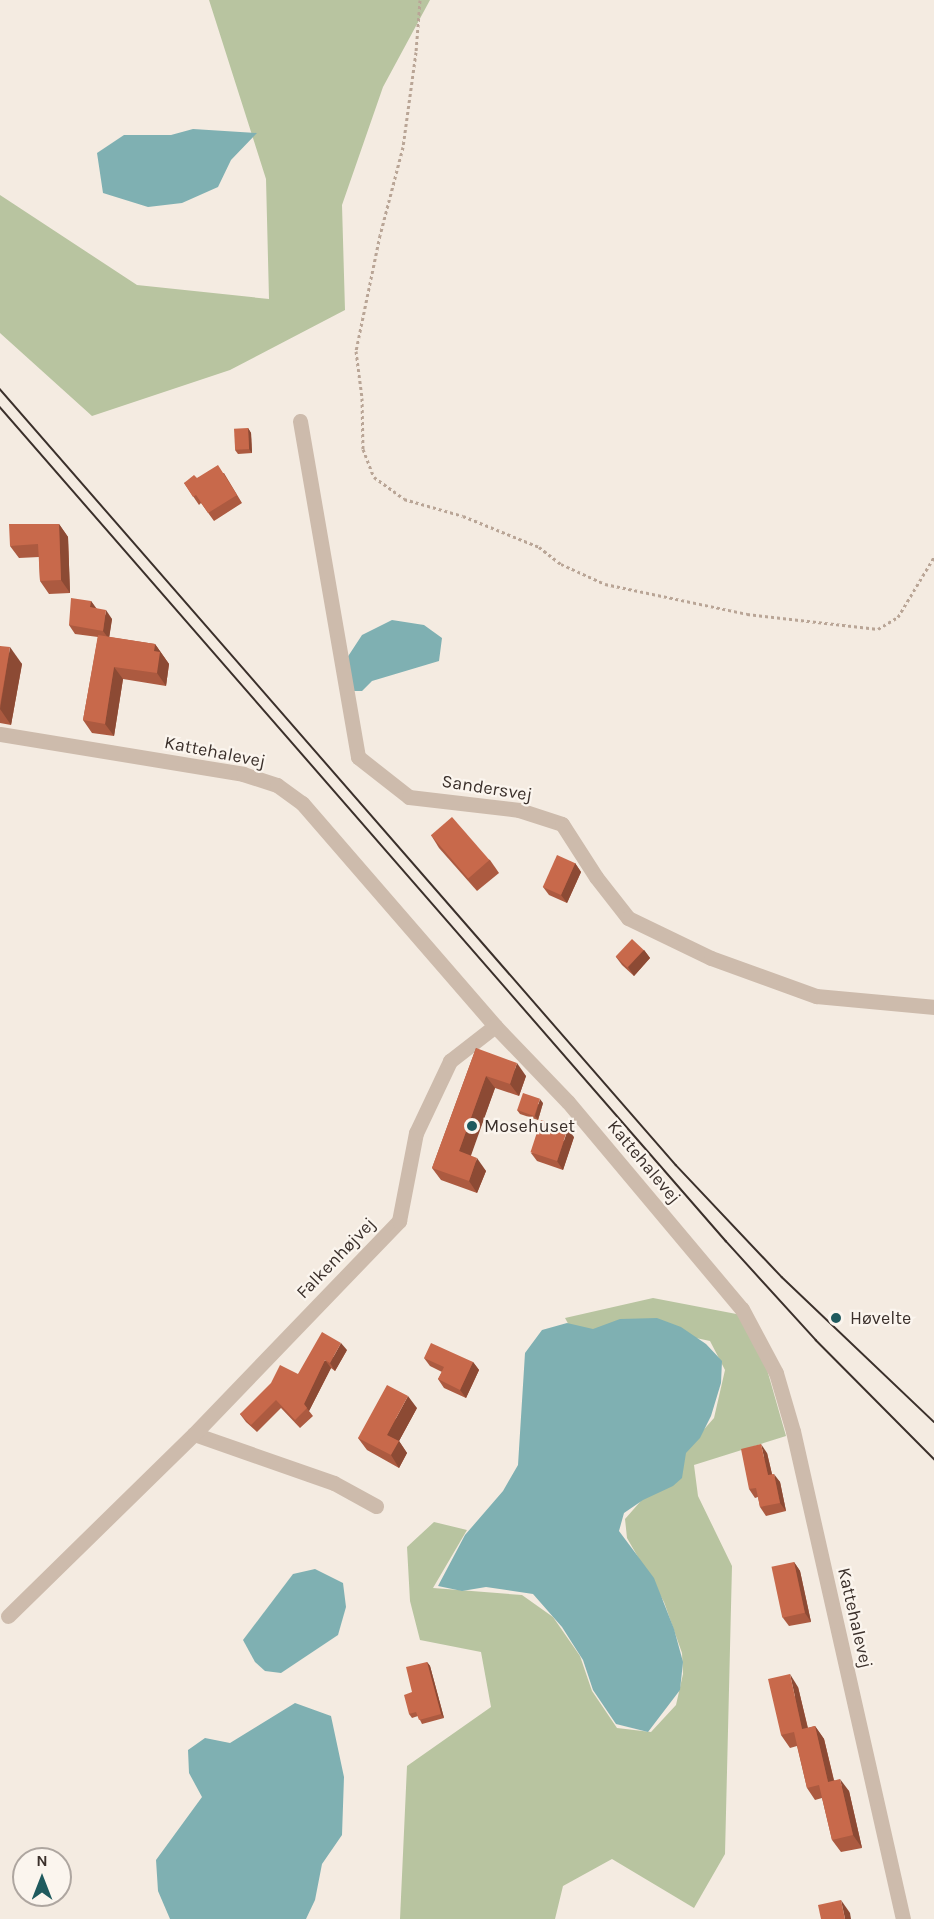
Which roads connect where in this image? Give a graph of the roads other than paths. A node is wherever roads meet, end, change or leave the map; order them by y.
1 (300, 421) dead end
2 (0, 734) edge
3 (934, 1007) edge
4 (495, 1026) junction
5 (194, 1434) junction
6 (376, 1506) dead end
7 (9, 1616) dead end
8 (903, 1919) edge

1 - 3 street, Sandersvej
2 - 4 street, Kattehalevej
4 - 5 street, Falkenhøjvej
4 - 8 street, Kattehalevej
5 - 6 street
5 - 7 street, Falkenhøjvej

